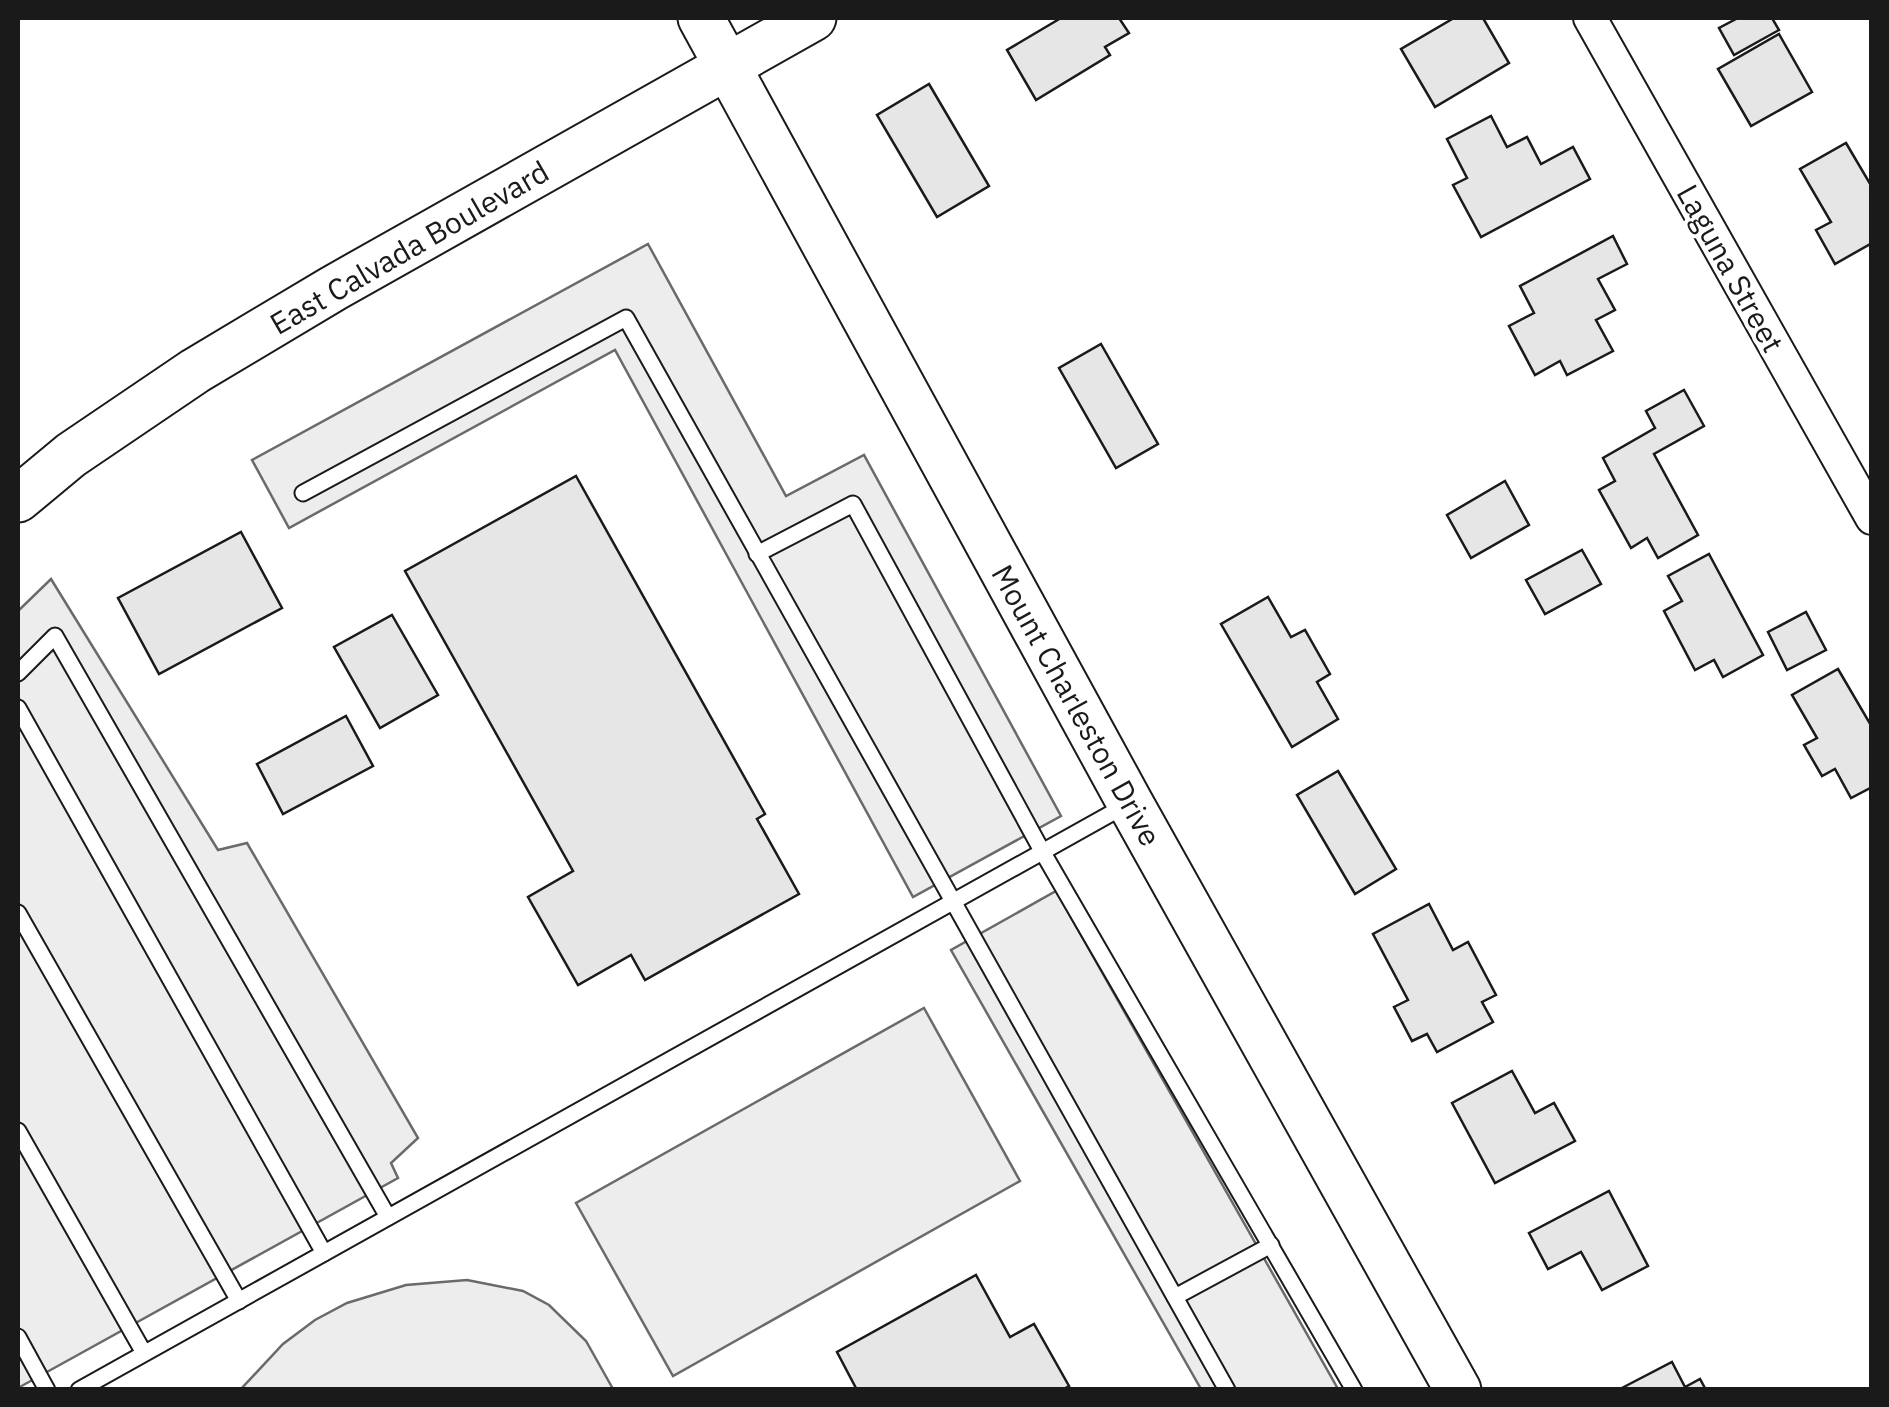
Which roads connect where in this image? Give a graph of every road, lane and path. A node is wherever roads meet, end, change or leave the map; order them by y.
1 (701, 18) edge
2 (814, 18) edge
3 (1590, 18) edge
4 (728, 64) junction
5 (303, 493) dead end
6 (18, 499) edge
7 (1872, 518) edge
8 (757, 554) junction
9 (18, 674) edge
10 (18, 708) edge
11 (1130, 803) junction
12 (1042, 851) junction
13 (954, 901) junction
14 (18, 913) edge
15 (18, 1131) edge
16 (388, 1218) junction
17 (1271, 1245) junction
18 (324, 1253) junction
19 (1175, 1297) junction
20 (239, 1301) junction
21 (18, 1337) edge
22 (144, 1354) junction
23 (48, 1390) edge
24 (79, 1390) edge
25 (1227, 1390) edge
26 (1354, 1390) edge
27 (1458, 1390) edge

1 - 4 street, Mount Charleston Drive
2 - 4 street, East Calvada Boulevard
3 - 7 street, Laguna Street
4 - 6 street, East Calvada Boulevard
4 - 11 street, Mount Charleston Drive
5 - 8 lane
8 - 12 lane
8 - 13 lane
9 - 16 lane
10 - 18 lane
11 - 12 lane
11 - 27 street, Mount Charleston Drive
12 - 13 lane
12 - 17 lane
13 - 16 lane
13 - 19 lane
14 - 20 lane
15 - 22 lane
16 - 18 lane
17 - 19 lane
17 - 26 lane
18 - 20 lane
19 - 25 lane
20 - 22 lane
21 - 23 lane
22 - 24 lane

